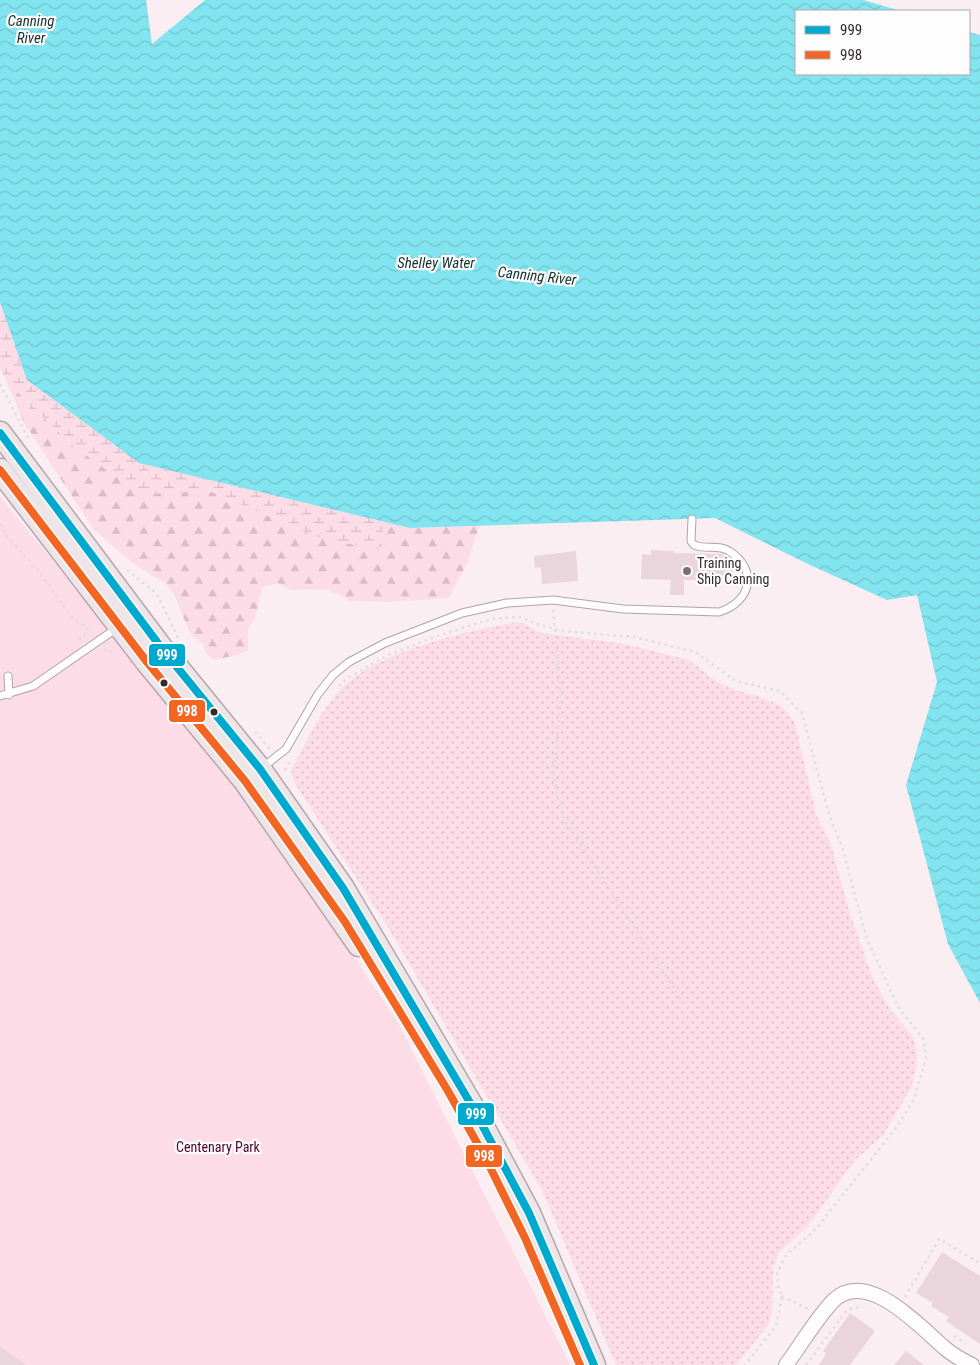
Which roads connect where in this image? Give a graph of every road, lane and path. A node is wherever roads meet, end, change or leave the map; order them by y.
1 (0, 433) edge
2 (0, 470) edge
3 (692, 518) dead end
4 (0, 524) edge
5 (553, 600) junction
6 (119, 626) junction
7 (553, 629) junction
8 (88, 631) dead end
9 (77, 641) dead end
10 (99, 642) junction
11 (119, 653) dead end
12 (8, 676) dead end
13 (337, 688) dead end
14 (9, 695) junction
15 (0, 696) edge
16 (293, 757) dead end
17 (285, 770) dead end
18 (252, 775) junction
19 (687, 1008) dead end
20 (980, 1263) edge
21 (898, 1293) dead end
22 (782, 1296) junction
23 (878, 1296) junction
24 (901, 1303) junction
25 (911, 1304) dead end
26 (822, 1316) junction
27 (947, 1331) dead end
28 (969, 1347) dead end
29 (951, 1361) edge
30 (580, 1365) edge
31 (594, 1365) edge
32 (745, 1365) edge
33 (786, 1365) edge
34 (806, 1365) edge
35 (972, 1365) edge

1 - 18 main road
2 - 6 main road
3 - 5 lane
4 - 10 path
5 - 7 path
5 - 18 lane
6 - 10 lane
6 - 18 main road
7 - 13 path
7 - 19 path
7 - 22 path
8 - 9 path
10 - 11 path
10 - 14 lane
12 - 14 lane
14 - 15 lane
16 - 17 path
18 - 30 main road
18 - 31 main road
20 - 24 path
21 - 24 path
22 - 26 path
22 - 32 path
23 - 24 street
23 - 26 street
23 - 34 path
24 - 25 path
24 - 29 street
26 - 33 street
27 - 28 path
29 - 35 street

